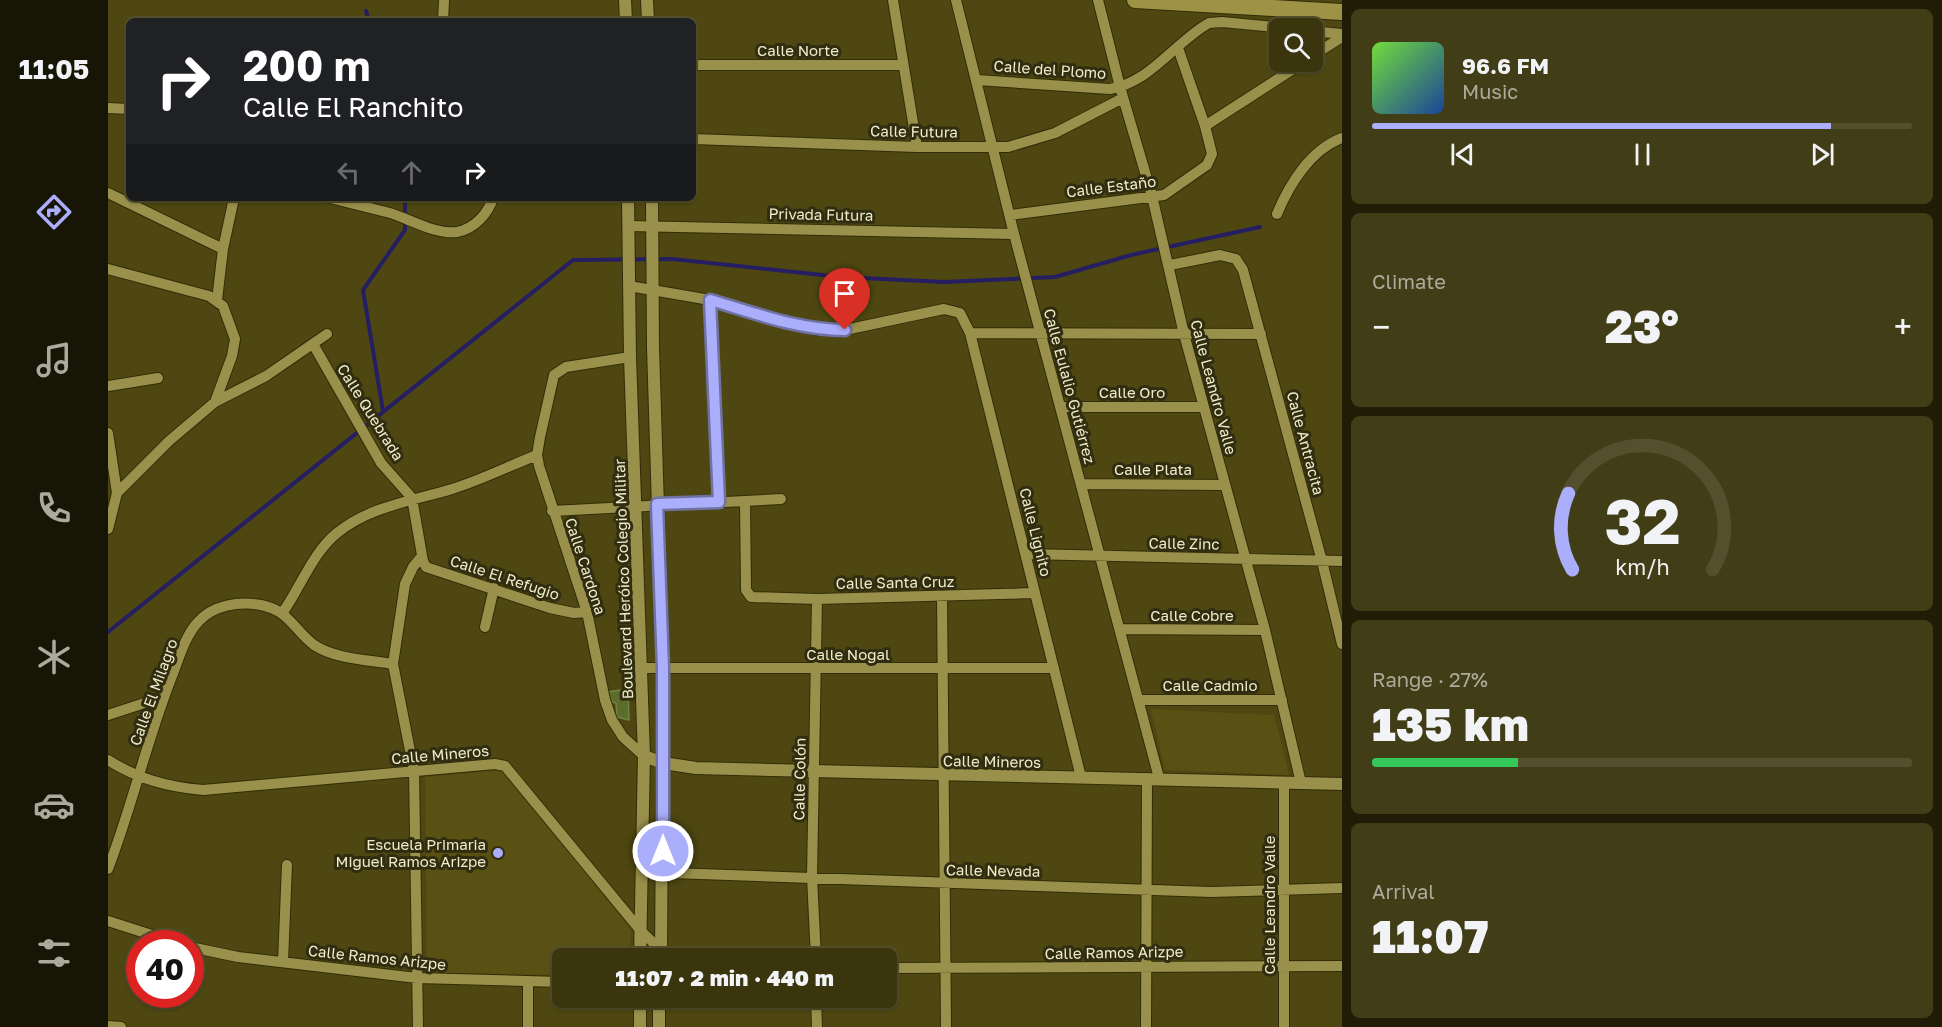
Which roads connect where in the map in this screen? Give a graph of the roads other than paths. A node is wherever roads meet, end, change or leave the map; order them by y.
1 (625, 0) edge
2 (647, 0) edge
3 (892, 0) edge
4 (956, 0) edge
5 (1098, 0) edge
6 (1135, 0) edge
7 (444, 1) edge
8 (1342, 12) edge
9 (443, 18) edge
10 (626, 18) edge
11 (648, 18) edge
12 (1269, 27) edge
13 (1323, 33) edge
14 (1342, 36) edge
15 (1178, 48) junction
16 (1323, 49) edge
17 (696, 65) edge
18 (903, 65) junction
19 (1289, 72) edge
20 (977, 80) junction
21 (1121, 92) junction
22 (108, 108) edge
23 (126, 109) edge
24 (1205, 126) junction
25 (1342, 138) edge
26 (696, 139) edge
27 (917, 147) junction
28 (992, 148) junction
29 (108, 193) edge
30 (1152, 196) junction
31 (233, 201) edge
32 (342, 201) edge
33 (492, 201) edge
34 (628, 201) edge
35 (652, 201) edge
36 (1277, 214) dead end
37 (1010, 215) junction
38 (628, 226) junction
39 (652, 226) junction
40 (1014, 234) junction
41 (223, 249) junction
42 (1170, 265) junction
43 (108, 269) edge
44 (629, 286) junction
45 (652, 289) junction
46 (217, 300) junction
47 (710, 300) junction
48 (1040, 332) junction
49 (970, 333) junction
50 (327, 334) dead end
51 (1184, 334) junction
52 (1261, 334) junction
53 (313, 344) junction
54 (630, 357) junction
55 (158, 378) dead end
56 (108, 386) edge
57 (215, 402) junction
58 (1060, 407) junction
59 (1203, 407) junction
60 (108, 433) edge
61 (537, 455) junction
62 (1081, 484) junction
63 (1225, 484) junction
64 (117, 493) junction
65 (412, 498) junction
66 (781, 499) dead end
67 (745, 501) junction
68 (719, 502) junction
69 (657, 504) junction
70 (634, 505) junction
71 (552, 511) junction
72 (108, 529) edge
73 (1026, 554) junction
74 (1100, 555) junction
75 (422, 556) junction
76 (1245, 559) junction
77 (1322, 561) junction
78 (1342, 561) edge
79 (494, 588) junction
80 (1035, 593) junction
81 (942, 596) junction
82 (817, 599) junction
83 (283, 612) junction
84 (587, 612) junction
85 (485, 627) dead end
86 (1120, 629) junction
87 (1265, 630) junction
88 (1342, 644) edge
89 (393, 663) junction
90 (642, 668) junction
91 (663, 668) junction
92 (944, 668) junction
93 (1054, 668) junction
94 (816, 669) junction
95 (163, 698) junction
96 (1138, 700) junction
97 (1282, 700) junction
98 (108, 715) edge
99 (644, 756) junction
100 (108, 760) edge
101 (663, 763) junction
102 (414, 771) junction
103 (813, 772) junction
104 (944, 775) junction
105 (139, 777) junction
106 (1081, 777) junction
107 (1153, 778) junction
108 (1284, 782) junction
109 (1301, 783) junction
110 (1342, 784) edge
111 (287, 865) dead end
112 (108, 869) edge
113 (643, 872) junction
114 (663, 873) junction
115 (812, 877) junction
116 (945, 884) junction
117 (1342, 888) edge
118 (1147, 889) junction
119 (1285, 890) junction
120 (108, 921) edge
121 (136, 930) edge
122 (641, 931) junction
123 (640, 948) edge
124 (656, 948) edge
125 (661, 948) edge
126 (816, 948) edge
127 (204, 950) edge
128 (283, 962) junction
129 (1284, 966) junction
130 (1342, 966) edge
131 (1147, 967) junction
132 (897, 968) edge
133 (946, 969) junction
134 (417, 978) junction
135 (528, 982) junction
136 (552, 982) edge
137 (639, 1008) edge
138 (659, 1008) edge
139 (816, 1008) edge
140 (108, 1026) edge
141 (121, 1027) edge
142 (418, 1027) edge
143 (528, 1027) edge
144 (640, 1027) edge
145 (659, 1027) edge
146 (817, 1027) edge
147 (946, 1027) edge
148 (1146, 1027) edge
149 (1284, 1027) edge

1 - 10 street
2 - 11 street
3 - 18 street
4 - 20 street, Calle Eulalio Gutiérrez
5 - 21 street, Calle Leandro Valle
6 - 8 main road
7 - 9 street
12 - 15 street, Calle Futura
13 - 14 street
14 - 16 street
15 - 21 street, Calle Futura
15 - 24 street
17 - 18 street, Calle Norte
18 - 27 street
19 - 24 street
20 - 21 street, Calle del Plomo
20 - 28 street, Calle Eulalio Gutiérrez
21 - 28 street, Calle Futura
21 - 30 street, Calle Leandro Valle
22 - 23 street
24 - 30 street, Calle Estaño
25 - 36 street
26 - 27 street, Calle Futura
27 - 28 street, Calle Futura
28 - 37 street, Calle Eulalio Gutiérrez
29 - 41 street
30 - 37 street, Calle Estaño
30 - 42 street, Calle Leandro Valle
31 - 41 street
32 - 33 street
34 - 38 street, Boulevard Heróico Colegio Militar
35 - 39 street
37 - 40 street, Calle Eulalio Gutiérrez
38 - 39 street, Privada Futura
38 - 44 street, Boulevard Heróico Colegio Militar
39 - 40 street, Privada Futura
39 - 45 street
40 - 48 street, Calle Eulalio Gutiérrez
41 - 46 street
42 - 51 street, Calle Leandro Valle
42 - 52 street, Calle Antracita
43 - 46 street
44 - 45 street
44 - 54 street, Boulevard Heróico Colegio Militar
45 - 47 street
45 - 69 street
46 - 57 street
47 - 49 street, Calle Lignito
47 - 68 street
48 - 49 street
48 - 51 street
48 - 58 street, Calle Eulalio Gutiérrez
49 - 73 street, Calle Lignito
50 - 53 street
51 - 52 street
51 - 59 street, Calle Leandro Valle
52 - 77 street, Calle Antracita
53 - 57 street
53 - 65 street, Calle Quebrada
54 - 61 street, Calle Cardona
54 - 70 street, Boulevard Heróico Colegio Militar
55 - 56 street
57 - 64 street
58 - 59 street, Calle Oro
58 - 62 street, Calle Eulalio Gutiérrez
59 - 63 street, Calle Leandro Valle
60 - 64 street
61 - 65 street
61 - 71 street, Calle Cardona
62 - 63 street, Calle Plata
62 - 74 street, Calle Eulalio Gutiérrez
63 - 76 street, Calle Leandro Valle
64 - 72 street
65 - 75 street
65 - 83 street
66 - 67 street
67 - 68 street
67 - 82 street, Calle Santa Cruz
68 - 69 street
69 - 70 street
69 - 91 street
70 - 71 street
70 - 90 street, Boulevard Heróico Colegio Militar
71 - 84 street, Calle Cardona
73 - 74 street, Calle Zinc
73 - 80 street, Calle Lignito
74 - 76 street, Calle Zinc
74 - 86 street, Calle Eulalio Gutiérrez
75 - 79 street, Calle El Refugio
75 - 89 street
76 - 77 street, Calle Zinc
76 - 87 street, Calle Leandro Valle
77 - 78 street, Calle Zinc
77 - 88 street, Calle Antracita
79 - 84 street, Calle El Refugio
79 - 85 street
80 - 81 street, Calle Santa Cruz
80 - 93 street, Calle Lignito
81 - 82 street, Calle Santa Cruz
81 - 92 street
82 - 94 street, Calle Colón
83 - 89 street
83 - 95 street, Calle El Milagro
84 - 99 street, Calle Cardona
86 - 87 street, Calle Cobre
86 - 96 street, Calle Eulalio Gutiérrez
87 - 97 street, Calle Leandro Valle
89 - 102 street
90 - 91 street, Calle Nogal
90 - 99 street, Boulevard Heróico Colegio Militar
91 - 94 street, Calle Nogal
91 - 101 street
92 - 93 street, Calle Nogal
92 - 94 street, Calle Nogal
92 - 104 street
93 - 106 street, Calle Lignito
94 - 103 street, Calle Colón
95 - 98 street
95 - 105 street, Calle El Milagro
96 - 97 street, Calle Cadmio
96 - 107 street, Calle Eulalio Gutiérrez
97 - 109 street, Calle Leandro Valle
99 - 101 street, Calle Mineros
99 - 113 street, Boulevard Heróico Colegio Militar
100 - 105 street, Calle Mineros
101 - 103 street, Calle Mineros
101 - 114 street
102 - 105 street, Calle Mineros
102 - 122 street, Calle Mineros
102 - 134 street
103 - 104 street, Calle Mineros
103 - 115 street, Calle Colón
104 - 106 street, Calle Mineros
104 - 116 street
105 - 112 street, Calle El Milagro
106 - 107 street, Calle Mineros
107 - 108 street, Calle Mineros
107 - 118 street, Calle Eulalio Gutiérrez
108 - 109 street, Calle Mineros
108 - 119 street, Calle Leandro Valle
109 - 110 street, Calle Mineros
111 - 128 street
113 - 114 street, Calle Nevada
113 - 122 street, Boulevard Heróico Colegio Militar
114 - 115 street, Calle Nevada
114 - 125 street
115 - 116 street, Calle Nevada
115 - 126 street, Calle Colón
116 - 118 street, Calle Nevada
116 - 133 street
117 - 119 street, Calle Nevada
118 - 119 street, Calle Nevada
118 - 131 street, Calle Eulalio Gutiérrez
119 - 129 street, Calle Leandro Valle
120 - 121 street
122 - 123 street, Boulevard Heróico Colegio Militar
122 - 124 street, Calle Mineros
127 - 128 street, Calle Ramos Arizpe
128 - 134 street, Calle Ramos Arizpe
129 - 130 street, Calle Ramos Arizpe
129 - 131 street, Calle Ramos Arizpe
129 - 149 street, Calle Leandro Valle
131 - 133 street, Calle Ramos Arizpe
131 - 148 street, Calle Eulalio Gutiérrez
132 - 133 street, Calle Ramos Arizpe
133 - 147 street
134 - 135 street, Calle Ramos Arizpe
134 - 142 street
135 - 136 street, Calle Ramos Arizpe
135 - 143 street
137 - 144 street
138 - 145 street
139 - 146 street
140 - 141 street

